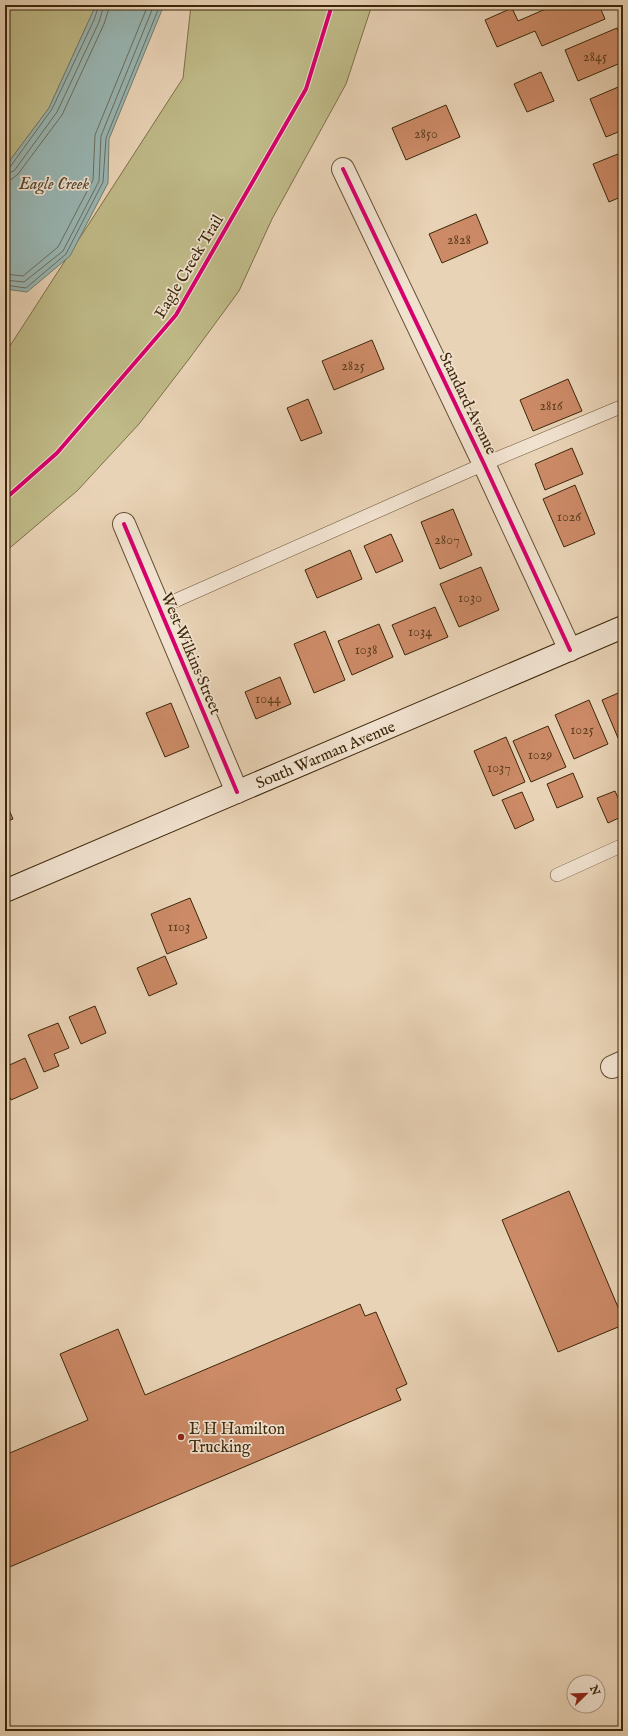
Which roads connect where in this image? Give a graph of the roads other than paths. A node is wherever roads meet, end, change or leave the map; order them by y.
1 (343, 169) dead end
2 (623, 406) edge
3 (484, 464) junction
4 (124, 524) dead end
5 (161, 607) junction
6 (623, 627) edge
7 (570, 650) junction
8 (237, 792) junction
9 (623, 845) edge
10 (557, 875) dead end
11 (5, 891) edge

1 - 3 street, Standard Avenue
2 - 3 lane
3 - 5 lane
3 - 7 street, Standard Avenue
4 - 5 street, West Wilkins Street
5 - 8 street, West Wilkins Street
6 - 7 street, South Warman Avenue
7 - 8 street, South Warman Avenue
8 - 11 street, South Warman Avenue
9 - 10 lane

